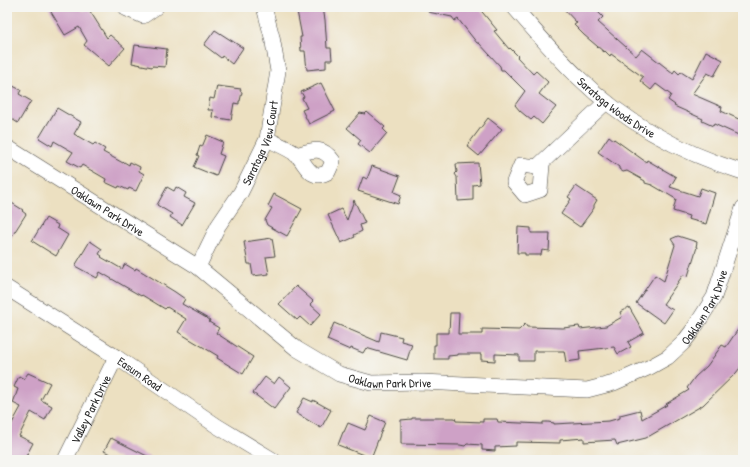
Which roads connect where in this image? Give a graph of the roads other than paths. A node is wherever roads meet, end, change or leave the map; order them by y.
1 (127, 7) edge
2 (156, 7) edge
3 (264, 7) edge
4 (514, 7) edge
5 (606, 102) junction
6 (267, 139) junction
7 (7, 147) edge
8 (296, 155) dead end
9 (542, 165) dead end
10 (743, 172) edge
11 (743, 208) edge
12 (198, 267) junction
13 (7, 288) edge
14 (116, 357) junction
15 (65, 460) edge
16 (273, 460) edge

1 - 2 street
3 - 6 street, Saratoga View Court
4 - 5 street, Saratoga Woods Drive
5 - 9 street
5 - 10 street, Saratoga Woods Drive
6 - 8 street
6 - 12 street, Saratoga View Court
7 - 12 street, Oaklawn Park Drive
11 - 12 street, Oaklawn Park Drive
13 - 14 street, Easum Road
14 - 15 street, Valley Park Drive
14 - 16 street, Easum Road

